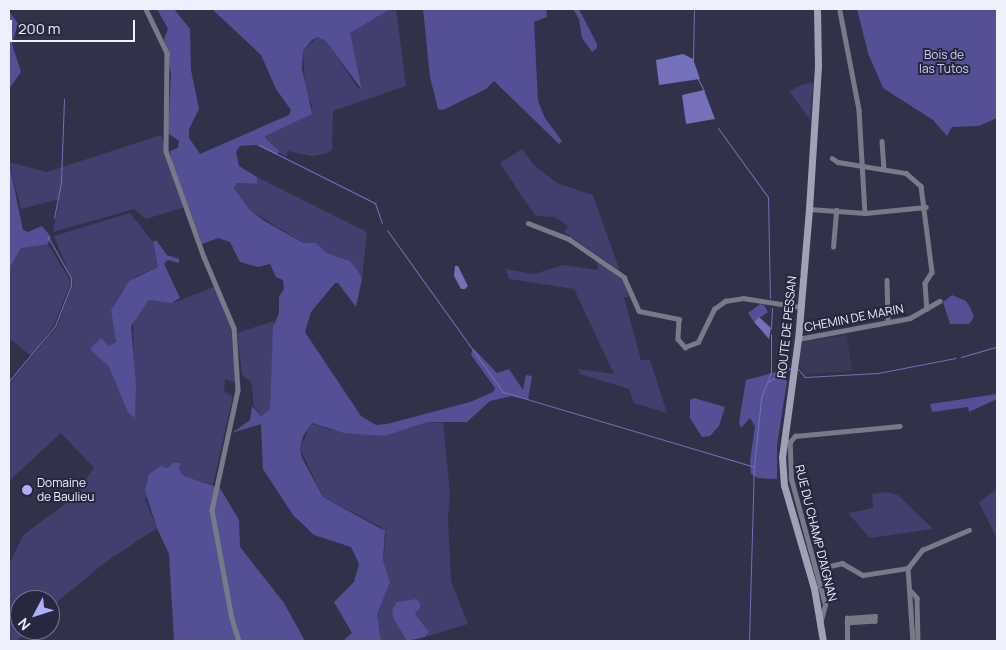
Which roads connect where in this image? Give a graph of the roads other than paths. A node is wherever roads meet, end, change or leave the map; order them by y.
1 (146, 9) edge
2 (817, 9) edge
3 (840, 11) dead end
4 (882, 141) dead end
5 (832, 158) dead end
6 (863, 165) junction
7 (884, 169) junction
8 (926, 207) junction
9 (809, 209) junction
10 (836, 210) junction
11 (865, 213) junction
12 (528, 223) dead end
13 (833, 247) dead end
14 (887, 280) dead end
15 (940, 301) dead end
16 (800, 308) junction
17 (927, 309) junction
18 (888, 322) junction
19 (798, 339) junction
20 (900, 426) dead end
21 (969, 530) dead end
22 (810, 542) junction
23 (801, 544) junction
24 (908, 568) junction
25 (817, 569) junction
26 (912, 592) junction
27 (821, 620) junction
28 (847, 624) junction
29 (239, 641) edge
30 (823, 641) edge
31 (847, 641) edge
32 (913, 641) edge
33 (918, 641) edge

1 - 29 street
2 - 9 main road, ROUTE DE PESSAN
3 - 6 street
4 - 7 street
5 - 6 street
6 - 7 street
6 - 11 street
7 - 8 street
8 - 11 street
8 - 17 street
9 - 10 street
9 - 16 main road, ROUTE DE PESSAN
10 - 11 street
10 - 13 street
12 - 16 street
14 - 18 street
15 - 17 street, CHEMIN DE MARIN
16 - 19 main road, ROUTE DE PESSAN
17 - 18 street, CHEMIN DE MARIN
18 - 19 street, CHEMIN DE MARIN
19 - 23 main road, ROUTE DE PESSAN
20 - 22 street, RUE DU CHAMP D'AIGNAN
21 - 24 street
22 - 23 street
22 - 25 street, RUE DU CHAMP D'AIGNAN
23 - 27 main road, ROUTE DE PESSAN
24 - 25 street
24 - 26 street
25 - 27 street, RUE DU CHAMP D'AIGNAN
26 - 32 street
26 - 33 street
27 - 30 main road, ROUTE DE PESSAN
28 - 28 street
28 - 31 street

